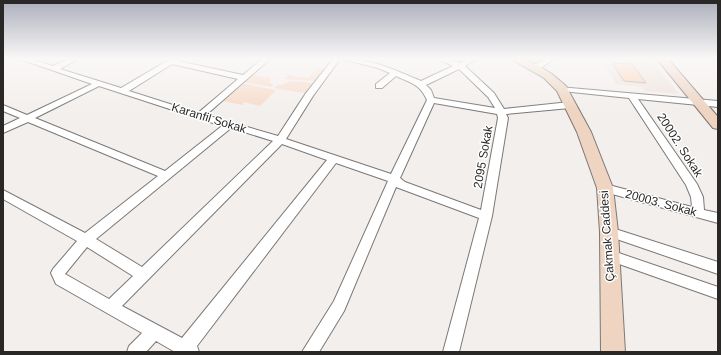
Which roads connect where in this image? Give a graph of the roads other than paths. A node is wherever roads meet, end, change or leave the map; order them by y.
1 (73, 76) edge
2 (148, 76) edge
3 (234, 76) edge
4 (247, 76) edge
5 (324, 76) edge
6 (392, 76) edge
7 (401, 76) edge
8 (439, 76) edge
9 (471, 76) edge
10 (547, 76) edge
11 (676, 76) edge
12 (244, 78) junction
13 (98, 84) junction
14 (420, 84) junction
15 (379, 86) dead end
16 (562, 89) junction
17 (122, 91) junction
18 (632, 96) junction
19 (431, 100) junction
20 (699, 102) junction
21 (718, 104) edge
22 (570, 105) junction
23 (3, 108) edge
24 (501, 112) junction
25 (199, 116) junction
26 (28, 118) junction
27 (229, 125) junction
28 (718, 125) edge
29 (3, 130) edge
30 (280, 140) junction
31 (334, 158) junction
32 (166, 176) junction
33 (394, 179) junction
34 (605, 188) junction
35 (3, 194) edge
36 (698, 212) junction
37 (486, 216) junction
38 (718, 218) edge
39 (609, 232) junction
40 (86, 240) junction
41 (610, 255) junction
42 (718, 268) edge
43 (143, 275) junction
44 (718, 293) edge
45 (111, 307) junction
46 (154, 331) junction
47 (188, 350) edge
48 (135, 352) edge
49 (310, 352) edge
50 (451, 352) edge
51 (613, 352) edge

1 - 13 street, Karanfil Sokak
2 - 17 street
3 - 12 street
4 - 12 street
5 - 30 street
6 - 15 street
7 - 14 street
8 - 14 street
9 - 24 street, 2095 Sokak
10 - 16 main road, Çakmak Caddesi
11 - 20 main road
12 - 25 street
13 - 17 street, Karanfil Sokak
13 - 26 street
14 - 19 street
16 - 18 street
16 - 22 main road, Çakmak Caddesi
17 - 25 street, Karanfil Sokak
18 - 20 street
18 - 36 street, 20002. Sokak
19 - 24 street
19 - 33 street
20 - 21 street
20 - 28 main road
22 - 24 street
22 - 34 main road, Çakmak Caddesi
23 - 26 street
24 - 37 street, 2095 Sokak
25 - 27 street, Karanfil Sokak
26 - 29 street
26 - 32 street
27 - 30 street, Karanfil Sokak
27 - 32 street
30 - 31 street, Karanfil Sokak
30 - 43 street
31 - 33 street, Karanfil Sokak
31 - 47 street
32 - 40 street
33 - 37 street, Karanfil Sokak
33 - 49 street
34 - 36 street, 20003. Sokak
34 - 39 main road, Çakmak Caddesi
35 - 40 street
36 - 38 street, 20003. Sokak
37 - 50 street, 2095 Sokak
39 - 41 main road, Çakmak Caddesi
39 - 42 street
40 - 43 street
40 - 45 street
41 - 44 street
41 - 51 main road, Çakmak Caddesi
43 - 45 street
45 - 46 street
46 - 47 street
46 - 48 street

